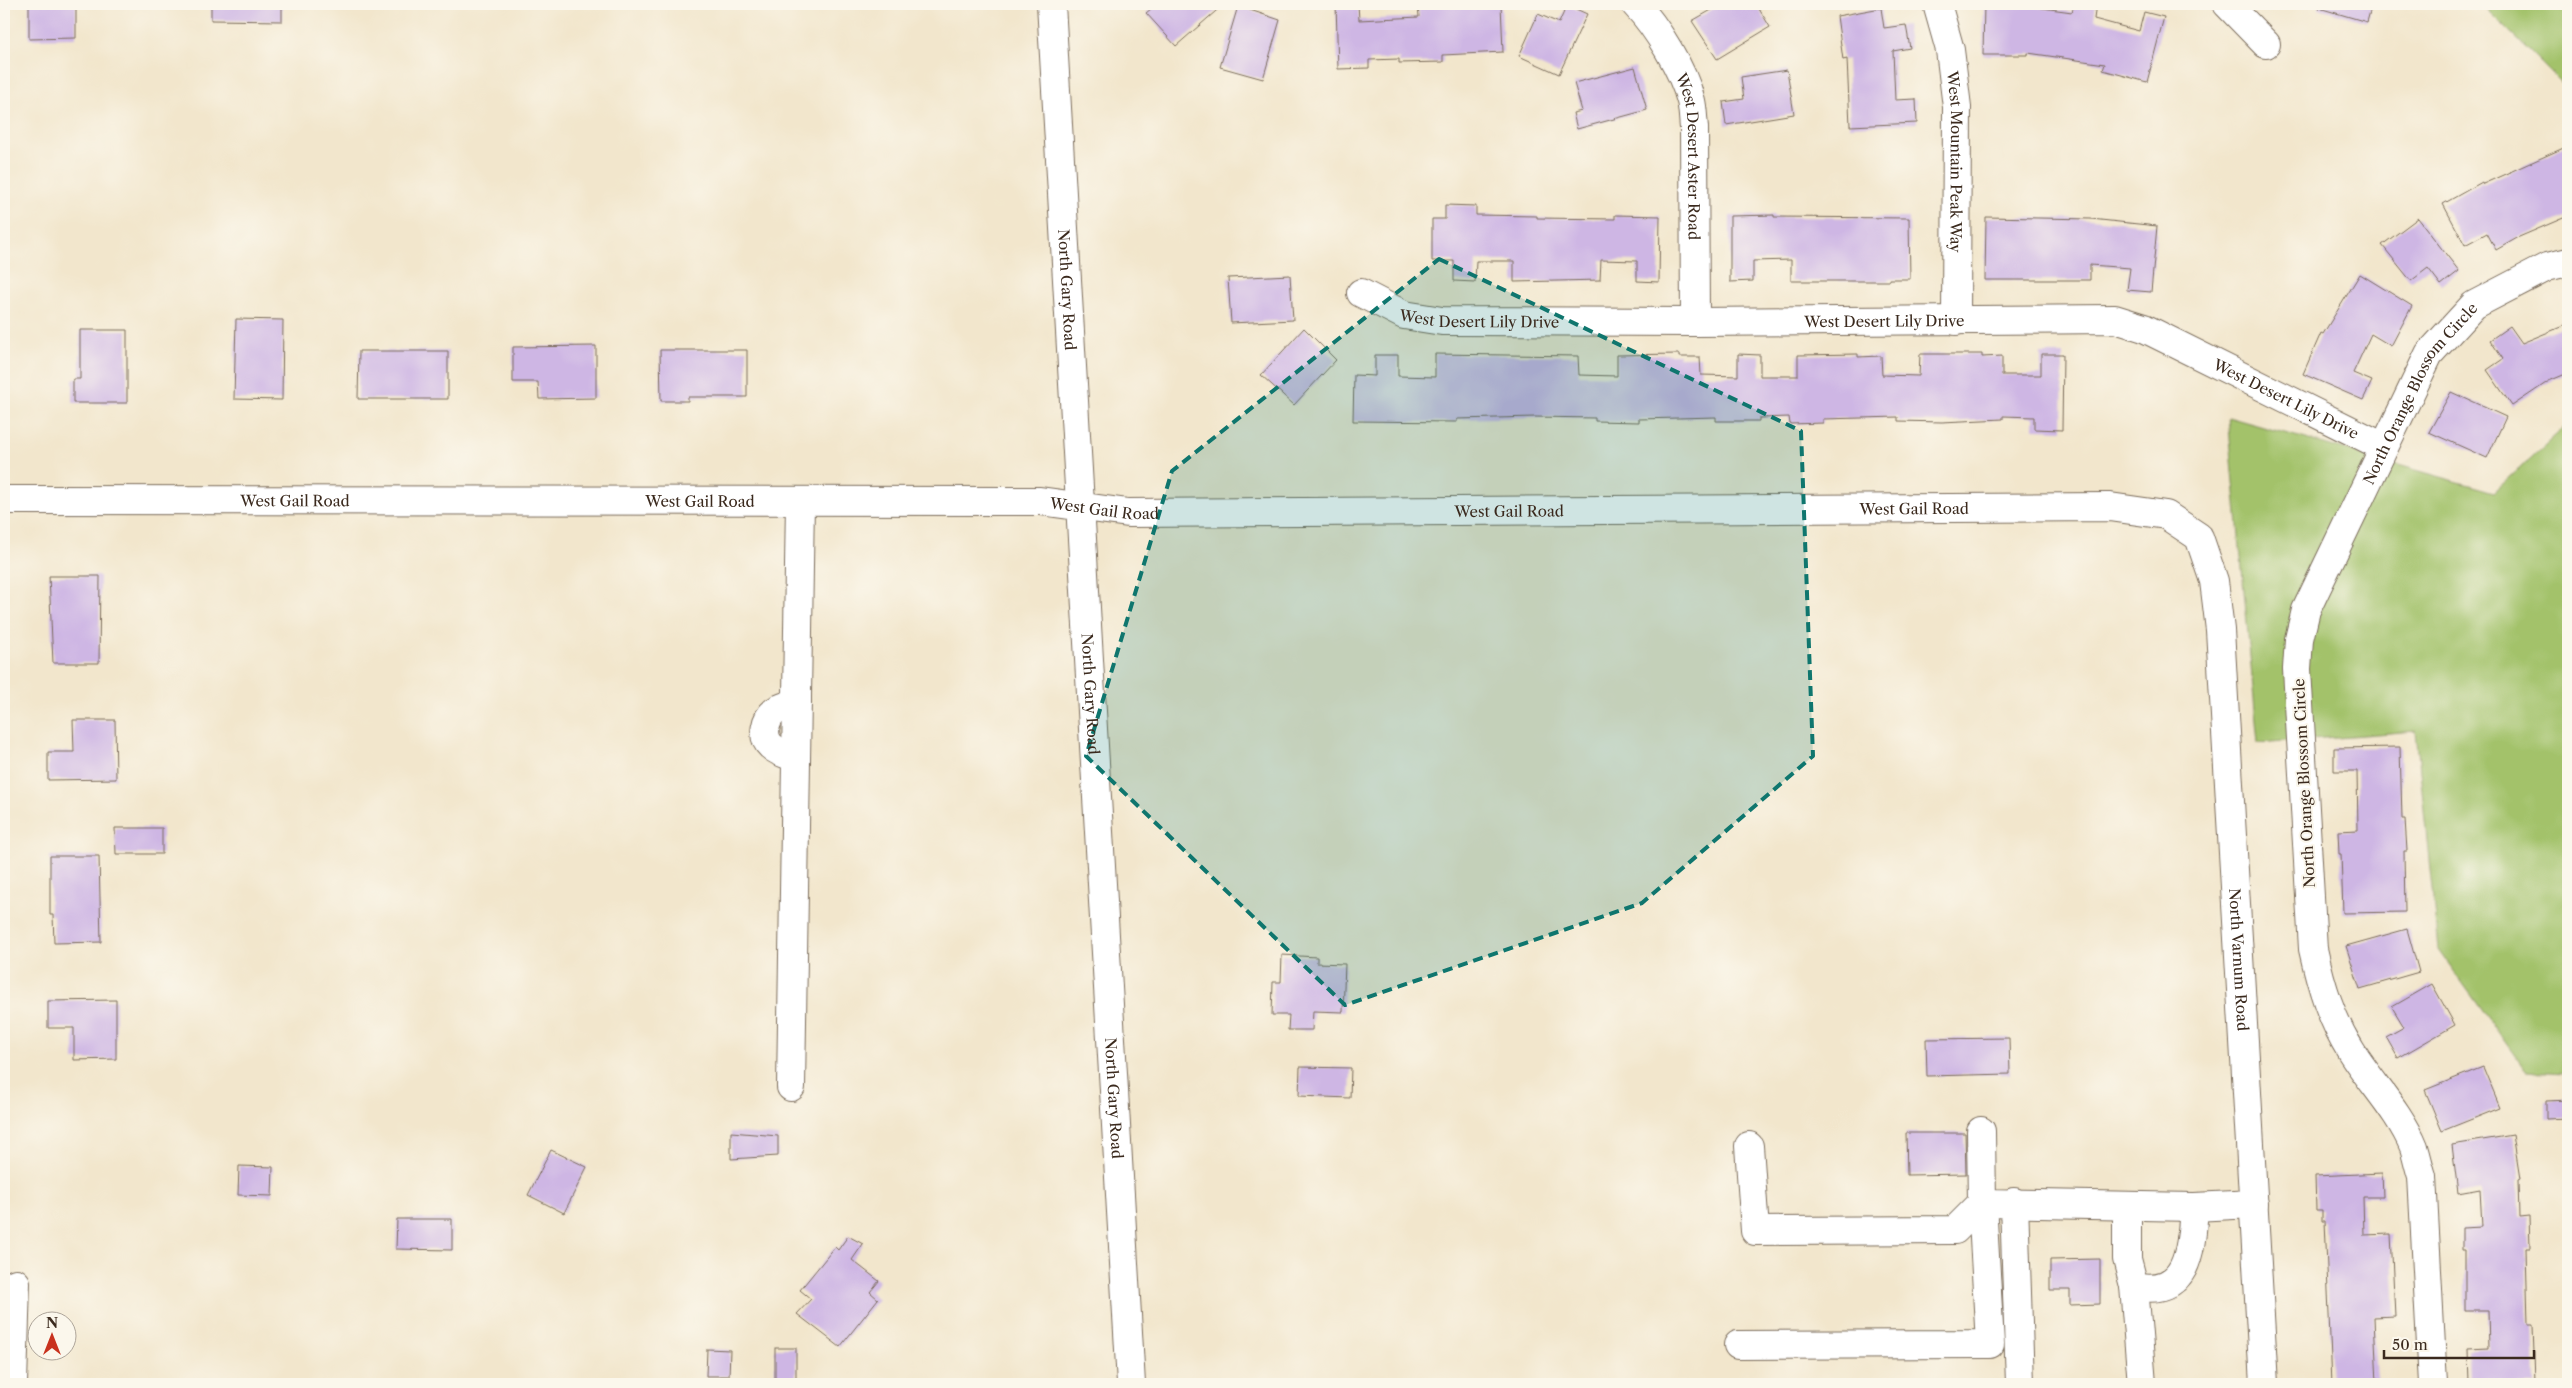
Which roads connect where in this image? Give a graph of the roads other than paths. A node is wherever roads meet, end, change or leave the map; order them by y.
1 (1051, 4) edge
2 (1635, 4) edge
3 (1938, 4) edge
4 (2227, 4) edge
5 (2266, 44) dead end
6 (2568, 262) edge
7 (1361, 293) dead end
8 (1956, 321) junction
9 (1695, 322) junction
10 (2384, 447) junction
11 (4, 500) edge
12 (800, 501) junction
13 (1081, 506) junction
14 (2199, 537) joint
15 (791, 1087) dead end
16 (1981, 1131) dead end
17 (1749, 1146) dead end
18 (2014, 1202) junction
19 (1982, 1203) junction
20 (2254, 1204) junction
21 (2126, 1206) junction
22 (2194, 1207) junction
23 (16, 1283) dead end
24 (2134, 1286) junction
25 (1738, 1345) dead end
26 (13, 1384) edge
27 (1132, 1384) edge
28 (2020, 1384) edge
29 (2142, 1384) edge
30 (2264, 1384) edge
31 (2433, 1384) edge

1 - 13 street, North Gary Road
2 - 9 street, West Desert Aster Road
3 - 8 street, West Mountain Peak Way
4 - 5 street
6 - 10 street, North Orange Blossom Circle
7 - 9 street, West Desert Lily Drive
8 - 9 street, West Desert Lily Drive
8 - 10 street, West Desert Lily Drive
10 - 31 street, North Orange Blossom Circle
11 - 12 street, West Gail Road
12 - 13 street, West Gail Road
12 - 15 street
13 - 14 street, West Gail Road
13 - 27 street, North Gary Road
14 - 20 street, North Varnum Road
16 - 19 street
17 - 19 street
18 - 19 street
18 - 21 street
18 - 28 street
19 - 25 street
20 - 22 street
20 - 30 street, North Varnum Road
21 - 22 street
21 - 24 street
22 - 24 street
23 - 26 street
24 - 29 street

